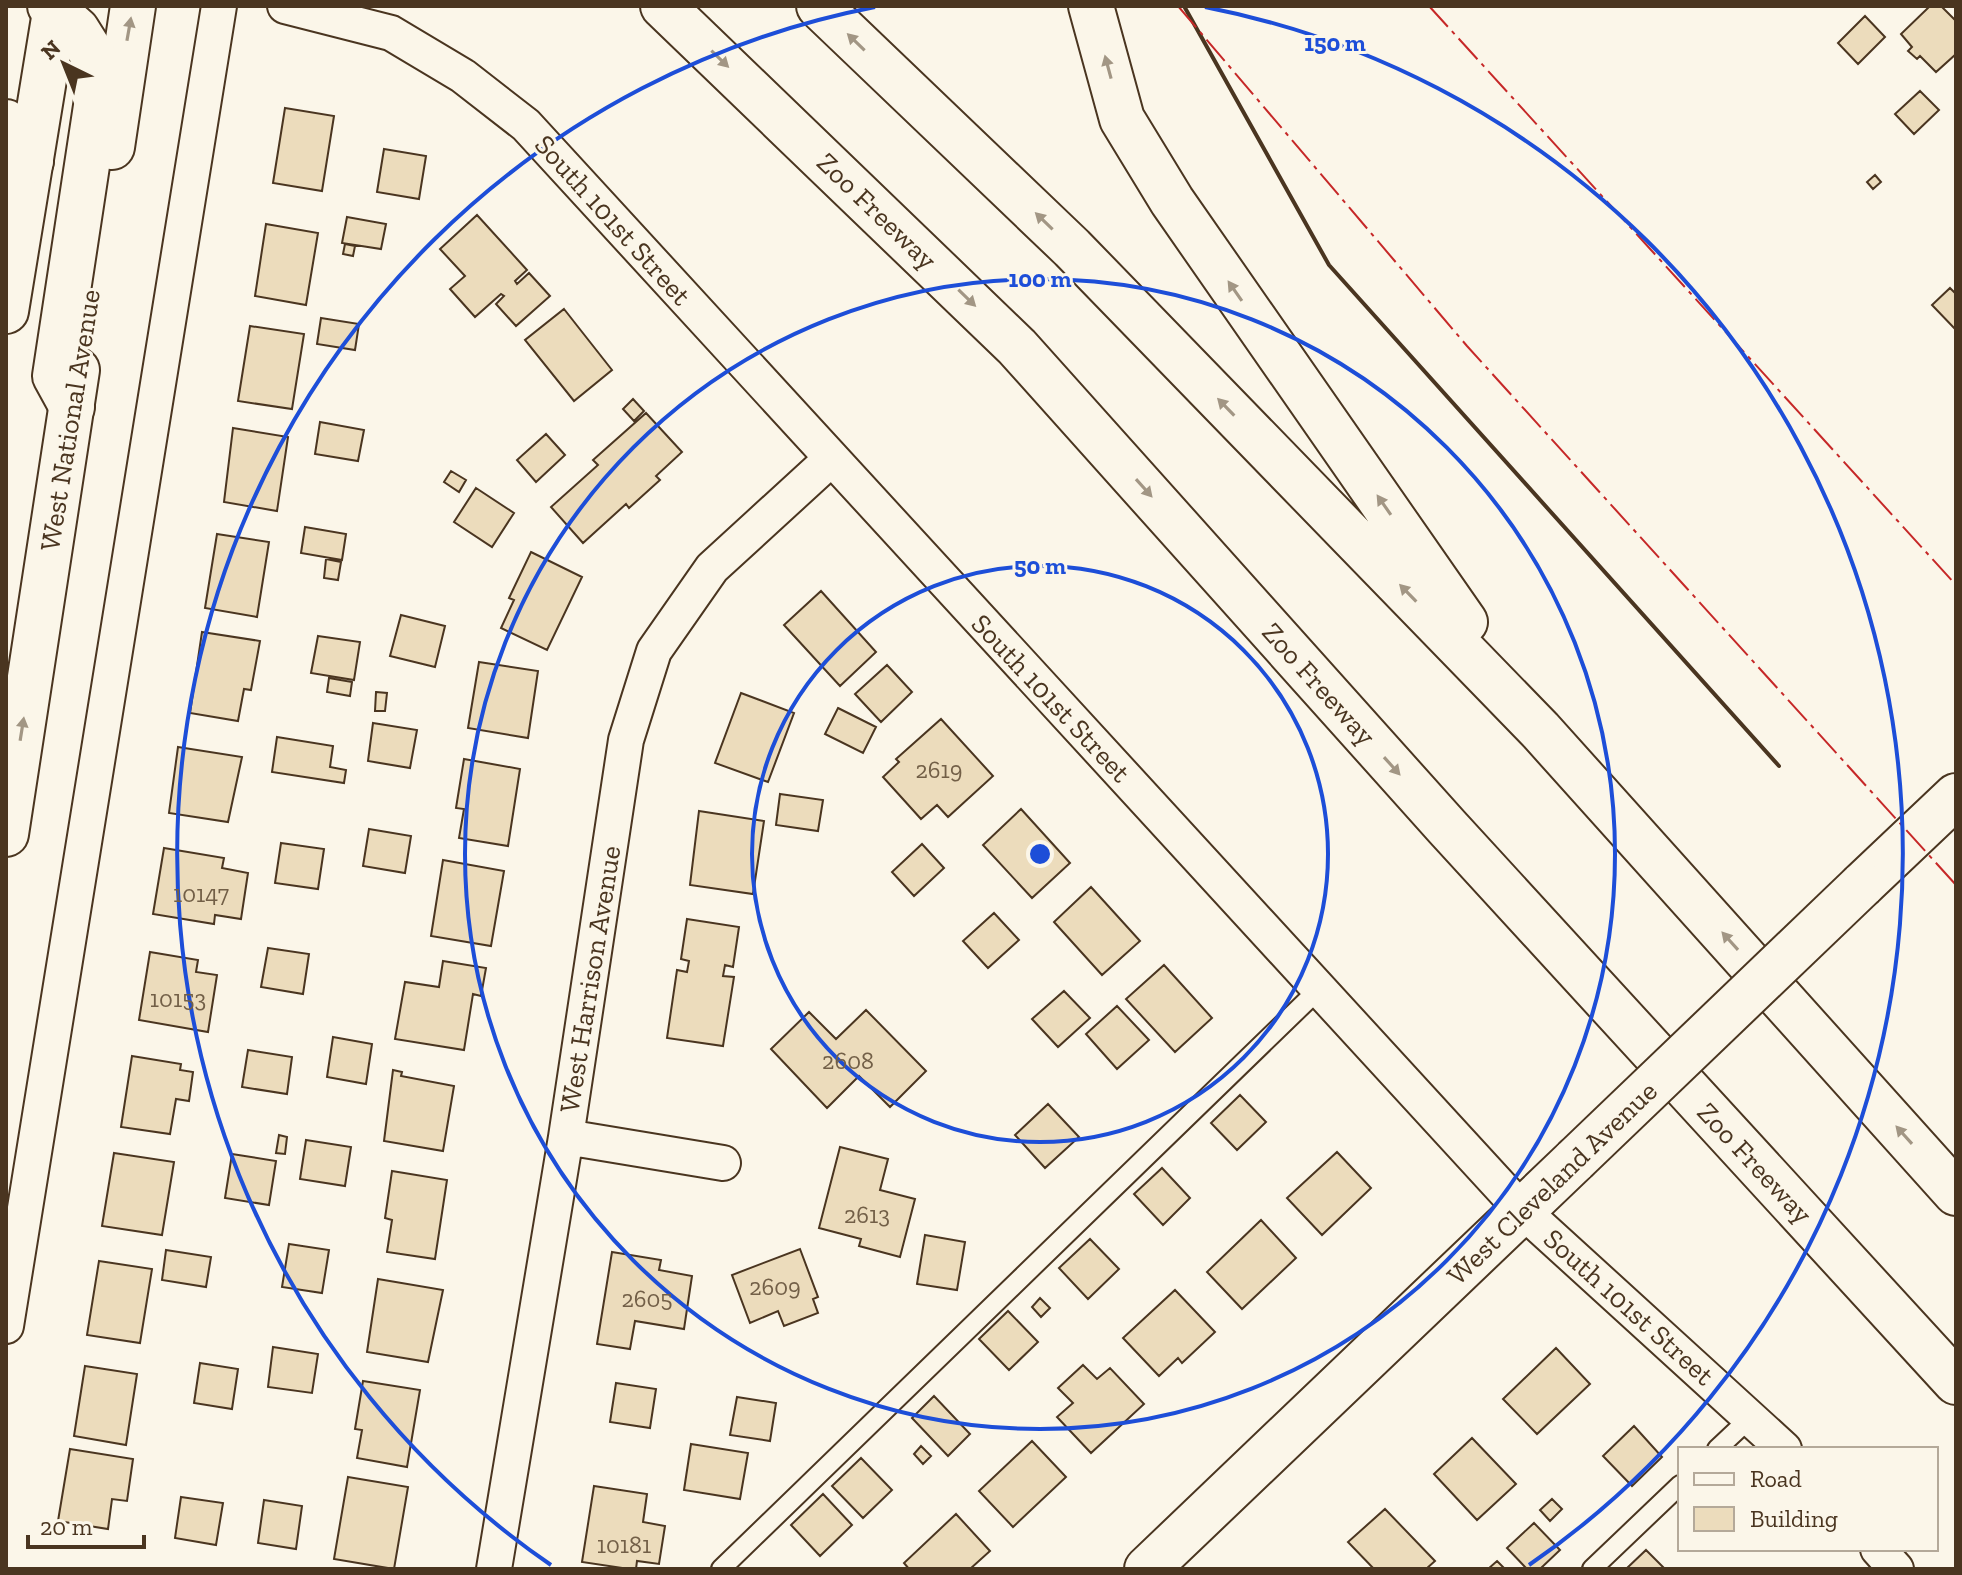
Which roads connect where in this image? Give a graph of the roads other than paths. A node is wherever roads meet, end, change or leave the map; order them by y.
1 (133, 6) edge
2 (219, 6) edge
3 (285, 6) edge
4 (663, 6) edge
5 (819, 6) edge
6 (1091, 6) edge
7 (54, 7) edge
8 (6, 122) edge
9 (31, 161) junction
10 (6, 311) edge
11 (72, 407) junction
12 (831, 459) junction
13 (1540, 730) junction
14 (1956, 796) edge
15 (6, 834) edge
16 (1319, 989) junction
17 (566, 1137) junction
18 (723, 1163) dead end
19 (1956, 1193) edge
20 (1523, 1211) junction
21 (6, 1326) edge
22 (1956, 1382) edge
23 (1750, 1418) junction
24 (1719, 1447) edge
25 (1782, 1447) edge
26 (1678, 1487) edge
27 (1880, 1551) edge
28 (494, 1569) edge
29 (721, 1569) edge
30 (1147, 1569) edge
31 (1592, 1569) edge
32 (1896, 1569) edge

11 -> 1 main road, West National Avenue
2 - 21 street
3 - 12 street, South 101st Street
4 -> 22 main road, Zoo Freeway
13 -> 5 main road
13 -> 6 main road
7 - 9 main road
7 - 11 main road
8 - 9 main road
9 - 10 main road
15 -> 11 main road, West National Avenue
12 - 16 street, South 101st Street
12 - 17 street, West Harrison Avenue
19 -> 13 main road
14 - 20 main road, West Cleveland Avenue, bridge
16 - 20 street, South 101st Street
16 - 29 lane
17 - 18 street
17 - 28 street, West Harrison Avenue
20 - 23 street, South 101st Street
20 - 30 main road, West Cleveland Avenue
23 - 24 lane
23 - 25 street, South 101st Street
26 - 31 lane
27 - 32 street

